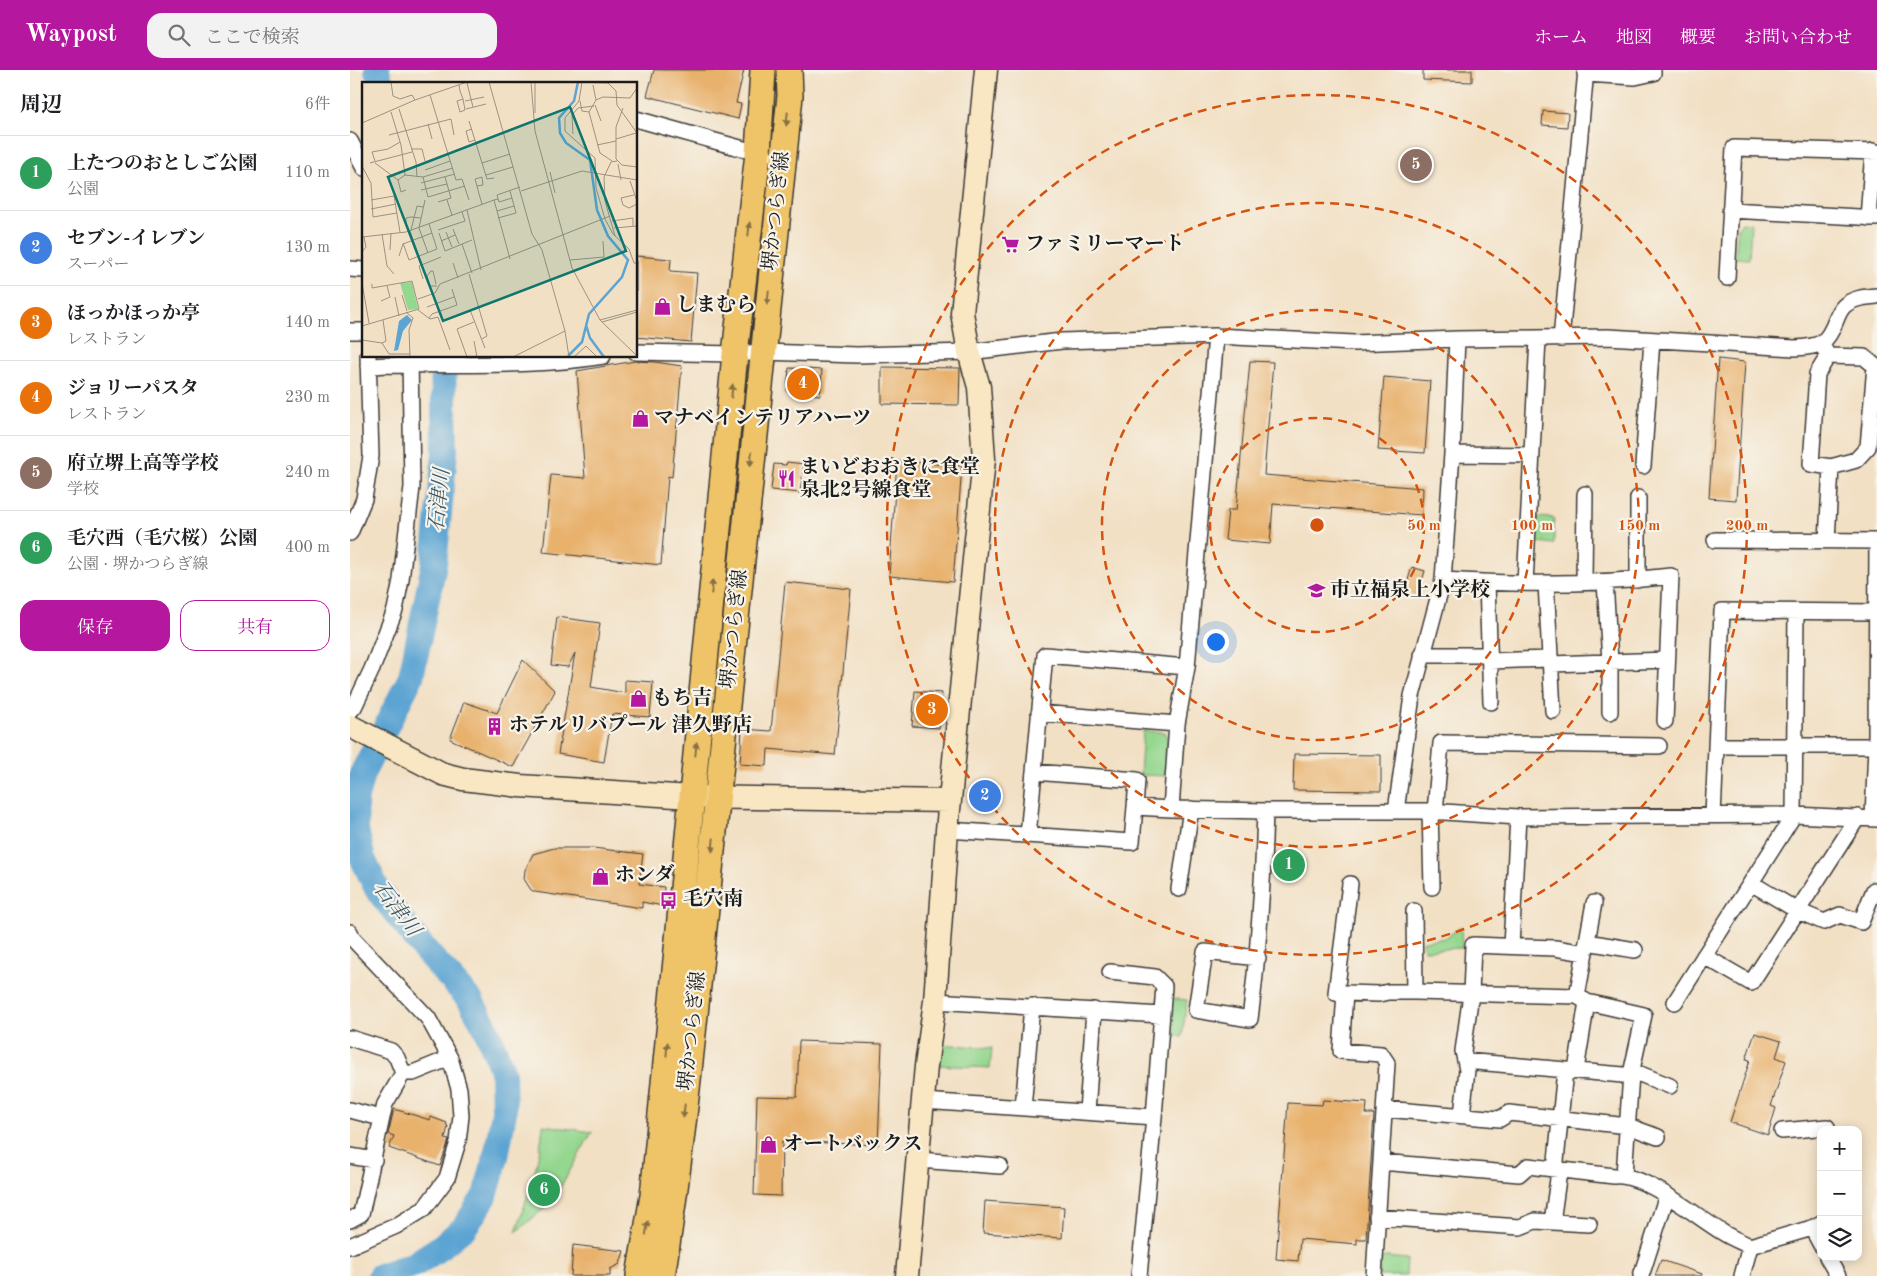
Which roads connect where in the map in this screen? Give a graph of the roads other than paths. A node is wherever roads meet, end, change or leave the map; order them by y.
1 (763, 70) edge
2 (790, 70) edge
3 (986, 70) edge
4 (1653, 70) edge
5 (1586, 72) edge
6 (638, 120) edge
7 (350, 141) edge
8 (1875, 152) edge
9 (758, 153) junction
10 (783, 161) junction
11 (362, 164) edge
12 (1730, 210) junction
13 (1873, 218) edge
14 (1727, 278) dead end
15 (1877, 296) edge
16 (1216, 336) junction
17 (1457, 339) junction
18 (1538, 339) junction
19 (1561, 339) junction
20 (1652, 340) junction
21 (1825, 350) junction
22 (638, 352) edge
23 (762, 352) junction
24 (969, 352) junction
25 (735, 354) junction
26 (592, 358) edge
27 (368, 361) edge
28 (413, 362) edge
29 (1452, 454) junction
30 (1531, 455) junction
31 (1642, 466) dead end
32 (1831, 467) junction
33 (1585, 494) dead end
34 (357, 498) edge
35 (1638, 498) dead end
36 (350, 533) edge
37 (1715, 540) dead end
38 (1827, 540) junction
39 (1877, 541) edge
40 (1443, 580) junction
41 (1638, 580) junction
42 (1584, 582) junction
43 (1605, 582) junction
44 (1487, 583) junction
45 (1525, 583) junction
46 (1546, 583) junction
47 (1796, 612) junction
48 (1877, 612) edge
49 (1422, 656) junction
50 (1490, 658) junction
51 (1668, 660) junction
52 (1551, 661) junction
53 (1610, 662) junction
54 (1187, 667) junction
55 (1491, 702) dead end
56 (350, 711) edge
57 (1552, 711) dead end
58 (1610, 712) dead end
59 (1039, 713) junction
60 (1665, 721) dead end
61 (1177, 724) junction
62 (350, 726) edge
63 (1659, 746) dead end
64 (1716, 746) junction
65 (1794, 746) junction
66 (1876, 746) edge
67 (1034, 772) junction
68 (691, 797) junction
69 (719, 797) junction
70 (950, 801) junction
71 (1135, 807) junction
72 (1171, 809) junction
73 (1191, 809) junction
74 (1265, 811) junction
75 (1433, 811) junction
76 (1396, 812) junction
77 (1794, 815) junction
78 (1714, 816) junction
79 (1518, 817) junction
80 (1869, 818) edge
81 (947, 830) junction
82 (1028, 835) junction
83 (1751, 883) junction
84 (1350, 884) dead end
85 (1432, 887) dead end
86 (1179, 889) dead end
87 (1874, 890) dead end
88 (1594, 903) dead end
89 (1414, 910) dead end
90 (1798, 911) junction
91 (350, 932) edge
92 (1511, 946) junction
93 (1586, 947) junction
94 (1635, 950) dead end
95 (1704, 956) junction
96 (1258, 958) junction
97 (1110, 972) dead end
98 (1415, 992) junction
99 (1345, 993) junction
100 (1471, 994) junction
101 (1582, 999) junction
102 (935, 1001) junction
103 (1675, 1002) dead end
104 (1032, 1006) junction
105 (1094, 1010) junction
106 (1161, 1015) junction
107 (350, 1038) edge
108 (450, 1058) junction
109 (1465, 1061) junction
110 (1571, 1070) junction
111 (403, 1073) junction
112 (1631, 1074) junction
113 (1670, 1086) dead end
114 (923, 1101) junction
115 (1023, 1108) junction
116 (1385, 1109) junction
117 (350, 1110) edge
118 (1087, 1112) junction
119 (1462, 1116) junction
120 (1154, 1117) junction
121 (381, 1118) junction
122 (1559, 1118) junction
123 (1628, 1126) junction
124 (1817, 1128) edge
125 (1782, 1131) dead end
126 (1658, 1137) dead end
127 (350, 1156) edge
128 (374, 1160) junction
129 (918, 1160) junction
130 (1381, 1162) junction
131 (1000, 1166) dead end
132 (1557, 1170) junction
133 (1624, 1175) junction
134 (1668, 1195) junction
135 (1377, 1217) junction
136 (350, 1220) edge
137 (1552, 1222) junction
138 (1589, 1224) dead end
139 (1816, 1225) edge
140 (350, 1246) edge
141 (1750, 1246) junction
142 (1830, 1261) edge
143 (639, 1276) edge
144 (662, 1276) edge
145 (907, 1276) edge
146 (1139, 1276) edge
147 (1374, 1276) edge
148 (1641, 1276) edge
149 (1742, 1276) edge
150 (1838, 1276) edge

1 - 9 main road, 堺かつらぎ線
2 -> 10 main road, 堺かつらぎ線
3 - 24 street
4 - 5 street
5 - 19 street
6 - 9 street
7 - 11 street
8 - 12 street
8 - 13 street
9 - 10 street
25 -> 9 main road, 堺かつらぎ線
10 -> 23 main road, 堺かつらぎ線
12 - 13 street
12 - 14 street
15 - 21 street
16 - 17 street
16 - 24 street
16 - 54 street
17 - 18 street
17 - 29 street
18 - 19 street
18 - 30 street
19 - 20 street
20 - 21 street
20 - 31 street
21 - 32 street
21 - 32 street
22 - 25 street
23 - 24 street
23 - 25 street
23 -> 69 main road, 堺かつらぎ線
24 - 70 street
68 -> 25 main road, 堺かつらぎ線
26 - 28 street
27 - 28 street
27 - 34 street
28 - 56 street
29 - 30 street
29 - 40 street
30 - 45 street
32 - 38 street
33 - 42 street
34 - 36 street
35 - 41 street
37 - 38 street
38 - 39 street
39 - 48 street
40 - 44 street
40 - 49 street
41 - 43 street
41 - 51 street
42 - 43 street
42 - 46 street
43 - 53 street
44 - 45 street
44 - 50 street
45 - 46 street
46 - 52 street
47 - 48 street
47 - 64 street
47 - 65 street
48 - 66 street
49 - 50 street
49 - 76 street
50 - 52 street
50 - 55 street
51 - 53 street
51 - 60 street
52 - 53 street
52 - 57 street
53 - 58 street
54 - 59 street
54 - 61 street
59 - 61 street
59 - 67 street
61 - 72 street
62 - 68 street
63 - 75 street
64 - 65 street
64 - 78 street
65 - 66 street
65 - 77 street
66 - 80 street
67 - 71 street
67 - 82 street
68 - 69 street
143 -> 68 main road, 堺かつらぎ線
69 - 70 street
69 -> 144 main road, 堺かつらぎ線
70 - 81 street
71 - 72 street
71 - 82 street
72 - 73 street
73 - 74 street
73 - 86 street
74 - 76 street
74 - 96 street
75 - 76 street
75 - 79 street
75 - 85 street
77 - 78 street
77 - 80 street
77 - 83 street
78 - 79 street
79 - 92 street
80 - 90 street
81 - 82 street
81 - 102 street
83 - 90 street
83 - 95 street
84 - 99 street
87 - 90 street
88 - 93 street
89 - 98 street
90 - 95 street
91 - 108 street
92 - 93 street
92 - 100 street
93 - 94 street
93 - 101 street
95 - 103 street
96 - 96 street
97 - 106 street
98 - 99 street
98 - 100 street
99 - 116 street
100 - 101 street
100 - 109 street
101 - 110 street
101 - 112 street
102 - 104 street
102 - 114 street
104 - 105 street
104 - 115 street
105 - 106 street
105 - 118 street
106 - 120 street
107 - 111 street
108 - 111 street
108 - 140 street
109 - 110 street
109 - 119 street
110 - 112 street
110 - 122 street
111 - 121 street
112 - 113 street
112 - 123 street
114 - 115 street
114 - 129 street
115 - 118 street
116 - 119 street
116 - 130 street
117 - 121 street
118 - 120 street
119 - 122 street
120 - 146 street
121 - 128 street
122 - 123 street
122 - 132 street
123 - 126 street
123 - 133 street
124 - 125 street
127 - 128 street
128 - 136 street
129 - 131 street
129 - 145 street
130 - 132 street
130 - 135 street
132 - 133 street
132 - 137 street
133 - 134 street
134 - 141 street
134 - 148 street
135 - 137 street
135 - 147 street
137 - 138 street
139 - 141 street
141 - 149 street
142 - 150 street

